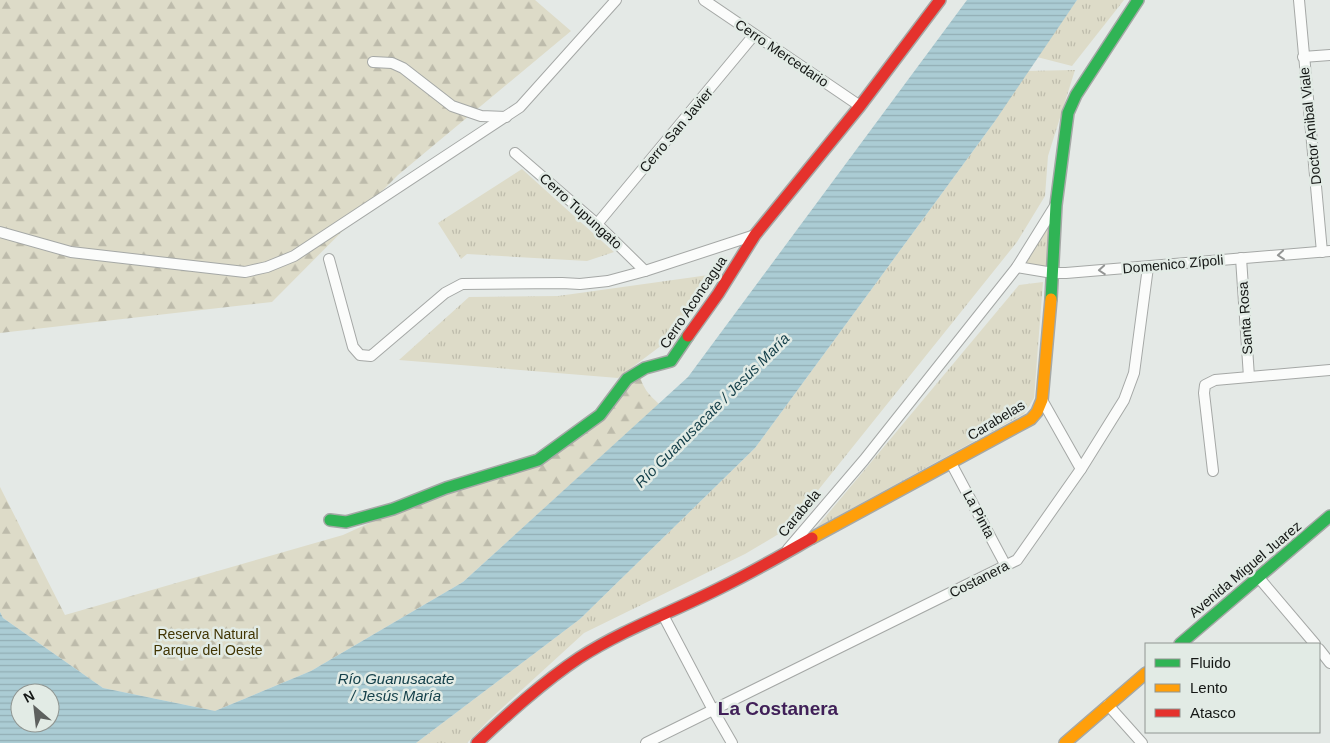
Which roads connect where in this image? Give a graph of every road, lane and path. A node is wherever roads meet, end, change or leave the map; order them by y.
1 (616, 0) edge
2 (704, 0) edge
3 (940, 0) edge
4 (1138, 0) edge
5 (1298, 0) edge
6 (754, 35) junction
7 (1330, 55) edge
8 (1303, 57) junction
9 (372, 62) dead end
10 (860, 106) junction
11 (506, 117) junction
12 (515, 153) dead end
13 (1056, 205) junction
14 (597, 224) junction
15 (0, 232) edge
16 (755, 234) junction
17 (1326, 252) edge
18 (1241, 258) junction
19 (329, 259) dead end
20 (1017, 267) junction
21 (1148, 267) junction
22 (645, 271) junction
23 (1053, 273) junction
24 (1330, 370) edge
25 (1249, 377) junction
26 (1042, 400) junction
27 (951, 463) junction
28 (1081, 469) junction
29 (1213, 471) dead end
30 (1330, 516) edge
31 (330, 520) dead end
32 (786, 552) junction
33 (1006, 566) junction
34 (1259, 578) junction
35 (663, 615) junction
36 (1181, 643) edge
37 (1313, 643) edge
38 (1320, 650) edge
39 (1330, 663) edge
40 (1145, 674) edge
41 (1108, 705) junction
42 (713, 710) junction
43 (477, 743) edge
44 (646, 743) edge
45 (732, 743) edge
46 (1065, 743) edge
47 (1142, 743) edge

1 - 11 street
2 - 6 street, Cerro Mercedario
3 - 10 street, Cerro Aconcagua
4 - 13 street, Carabelas
5 - 8 street, Doctor Anibal Viale
6 - 10 street, Cerro Mercedario
6 - 14 street, Cerro San Javier
7 - 8 street
8 - 17 street, Doctor Anibal Viale
9 - 11 street
10 - 16 street, Cerro Aconcagua
11 - 15 street
12 - 14 street, Cerro Tupungato
13 - 20 street, Carabela
13 - 23 street, Carabelas
14 - 22 street, Cerro Tupungato
16 - 22 street
16 - 31 street, Cerro Aconcagua
17 -> 18 street, Domenico Zípoli
18 - 21 street, Domenico Zípoli
18 - 25 street, Santa Rosa
19 - 22 street
20 - 23 street, Domenico Zípoli
20 - 32 street, Carabela
21 -> 23 street, Domenico Zípoli
21 - 28 street, Costanera
23 - 26 street, Carabelas
24 - 25 street
25 - 29 street
26 - 27 street, Carabelas
26 - 28 street
27 - 32 street, Carabelas
27 - 33 street, La Pinta
28 - 33 street, Costanera
30 - 34 street, Avenida Miguel Juarez
32 - 35 street, Carabela
33 - 42 street, Costanera
34 - 36 street, Avenida Miguel Juarez
34 - 37 street
35 - 42 street
35 - 43 street, Carabela
38 - 39 street
40 - 41 street
41 - 46 street
41 - 47 street
42 - 44 street, Costanera
42 - 45 street

